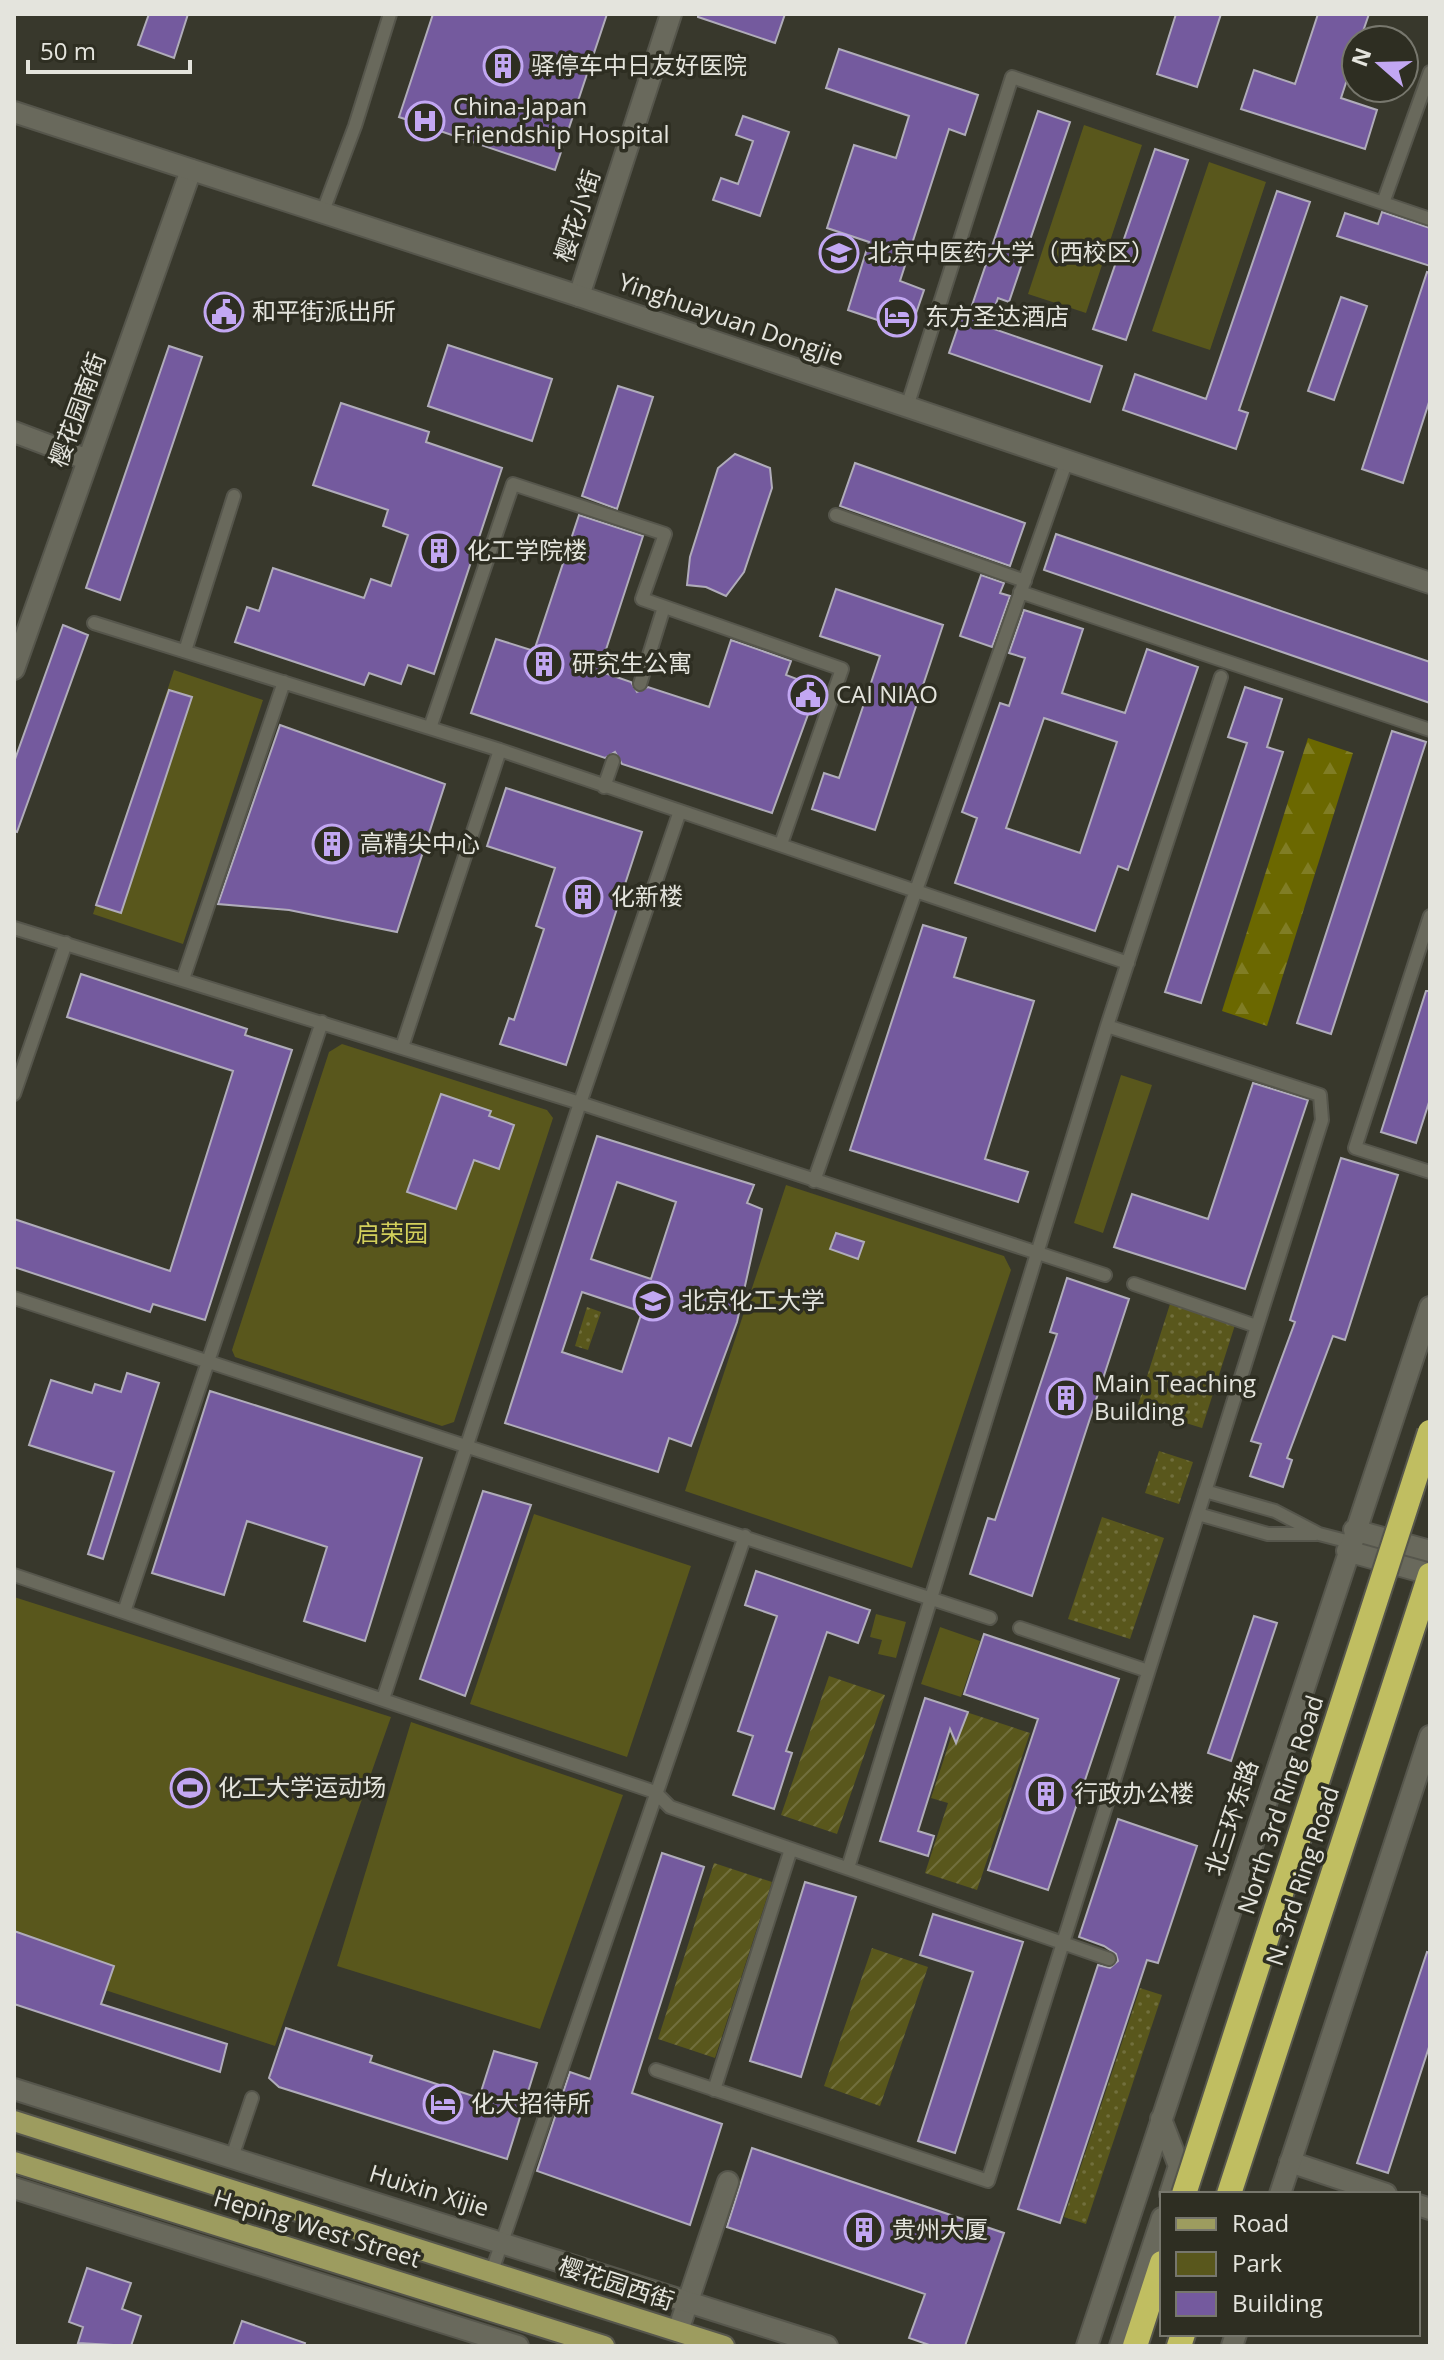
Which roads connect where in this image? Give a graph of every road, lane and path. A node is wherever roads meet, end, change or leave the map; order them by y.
1 (390, 14) edge
2 (671, 14) edge
3 (1430, 72) edge
4 (14, 112) edge
5 (191, 170) junction
6 (1383, 203) junction
7 (322, 214) junction
8 (1430, 219) edge
9 (579, 296) junction
10 (907, 407) junction
11 (14, 432) edge
12 (88, 460) junction
13 (1067, 460) junction
14 (234, 496) dead end
15 (836, 515) dead end
16 (1430, 583) edge
17 (1022, 587) junction
18 (664, 607) junction
19 (94, 623) dead end
20 (185, 651) junction
21 (14, 669) edge
22 (1221, 677) dead end
23 (284, 682) junction
24 (640, 684) dead end
25 (430, 728) junction
26 (1430, 730) edge
27 (500, 750) junction
28 (613, 761) dead end
29 (604, 787) junction
30 (680, 811) junction
31 (781, 844) junction
32 (916, 891) junction
33 (1430, 916) edge
34 (14, 928) edge
35 (66, 943) junction
36 (1128, 963) junction
37 (183, 979) junction
38 (322, 1022) junction
39 (1107, 1026) junction
40 (402, 1047) junction
41 (14, 1094) edge
42 (580, 1103) junction
43 (1430, 1172) edge
44 (814, 1181) junction
45 (1039, 1255) junction
46 (1105, 1275) dead end
47 (1134, 1284) dead end
48 (14, 1298) edge
49 (1430, 1307) edge
50 (1256, 1326) junction
51 (210, 1362) junction
52 (1430, 1432) edge
53 (467, 1449) junction
54 (1205, 1491) junction
55 (1198, 1514) junction
56 (1319, 1534) junction
57 (745, 1536) junction
58 (1350, 1541) junction
59 (1430, 1551) edge
60 (14, 1575) edge
61 (1430, 1575) edge
62 (931, 1599) junction
63 (124, 1612) junction
64 (990, 1618) dead end
65 (1020, 1628) dead end
66 (1148, 1671) junction
67 (383, 1699) junction
68 (1430, 1736) edge
69 (655, 1792) junction
70 (791, 1849) junction
71 (848, 1868) junction
72 (1063, 1944) junction
73 (1109, 1959) dead end
74 (656, 2070) dead end
75 (14, 2089) edge
76 (714, 2090) junction
77 (252, 2098) dead end
78 (1161, 2119) junction
79 (14, 2121) edge
80 (232, 2157) junction
81 (14, 2162) edge
82 (1290, 2162) junction
83 (728, 2182) dead end
84 (14, 2188) edge
85 (1171, 2192) edge
86 (1185, 2192) edge
87 (1230, 2192) edge
88 (1281, 2192) edge
89 (1380, 2192) edge
90 (1160, 2224) edge
91 (501, 2241) junction
92 (1160, 2269) edge
93 (492, 2271) junction
94 (687, 2301) junction
95 (678, 2331) junction
96 (518, 2346) edge
97 (604, 2346) edge
98 (724, 2346) edge
99 (827, 2346) edge
100 (1087, 2346) edge
101 (1120, 2346) edge
102 (1135, 2346) edge

1 - 7 lane
2 - 9 street, 樱花小街
3 - 6 lane
4 - 5 street, Yinghuayuan Dongjie
5 - 7 street, Yinghuayuan Dongjie
5 - 12 street, 樱花园南街
6 - 8 lane
6 - 10 lane
7 - 9 street, Yinghuayuan Dongjie
9 - 10 street, Yinghuayuan Dongjie
10 - 13 street, Yinghuayuan Dongjie
11 - 12 street
12 - 21 street, 樱花园南街
13 - 16 street, Yinghuayuan Dongjie
13 - 17 lane
14 - 20 lane
15 - 17 lane
17 - 26 lane
17 - 32 lane
18 - 24 lane
18 - 25 lane
18 - 31 lane
19 - 20 lane
20 - 23 lane
22 - 36 lane
23 - 25 lane
23 - 37 lane
25 - 27 lane
27 - 29 lane
27 - 40 lane
28 - 29 lane
29 - 30 lane
30 - 31 lane
30 - 42 lane
31 - 32 lane
32 - 36 lane
32 - 44 lane
33 - 43 lane
34 - 35 lane
35 - 37 lane
35 - 41 lane
36 - 39 lane
37 - 38 lane
38 - 40 lane
38 - 51 lane
39 - 45 lane
39 - 50 lane
40 - 42 lane
42 - 44 lane
42 - 53 lane
44 - 45 lane
45 - 46 lane
45 - 62 lane
47 - 50 lane
48 - 51 lane
49 - 58 street, 北三环东路
50 - 54 lane
51 - 53 lane
51 - 63 lane
52 - 86 highway, North 3rd Ring Road, bridge
53 - 57 lane
53 - 67 lane
54 - 55 lane
54 - 56 lane
55 - 56 lane
55 - 66 lane
56 - 58 lane
57 - 62 lane
57 - 69 lane
58 - 59 street
58 - 61 street
58 - 78 street, 北三环东路
60 - 63 lane
61 - 87 highway, N. 3rd Ring Road
62 - 64 lane
62 - 71 lane
63 - 67 lane
65 - 66 lane
66 - 72 lane
67 - 69 lane
68 - 82 street
69 - 70 lane
69 - 91 lane
70 - 71 lane
70 - 76 lane
71 - 72 lane
72 - 73 lane
72 - 76 lane
74 - 76 lane
75 - 80 street, Huixin Xijie
77 - 80 lane
78 - 85 street
78 - 100 street, 北三环东路
79 - 93 main road, Heping West Street
80 - 91 street, Huixin Xijie
81 - 97 main road, Heping West Street
82 - 88 street
82 - 89 street
83 - 94 street
84 - 96 street
90 - 101 street
91 - 93 lane
91 - 94 street, Huixin Xijie
92 - 102 highway
93 - 95 main road, 樱花园西街
94 - 95 street
94 - 99 street, Huixin Xijie
95 - 98 main road, 樱花园西街

